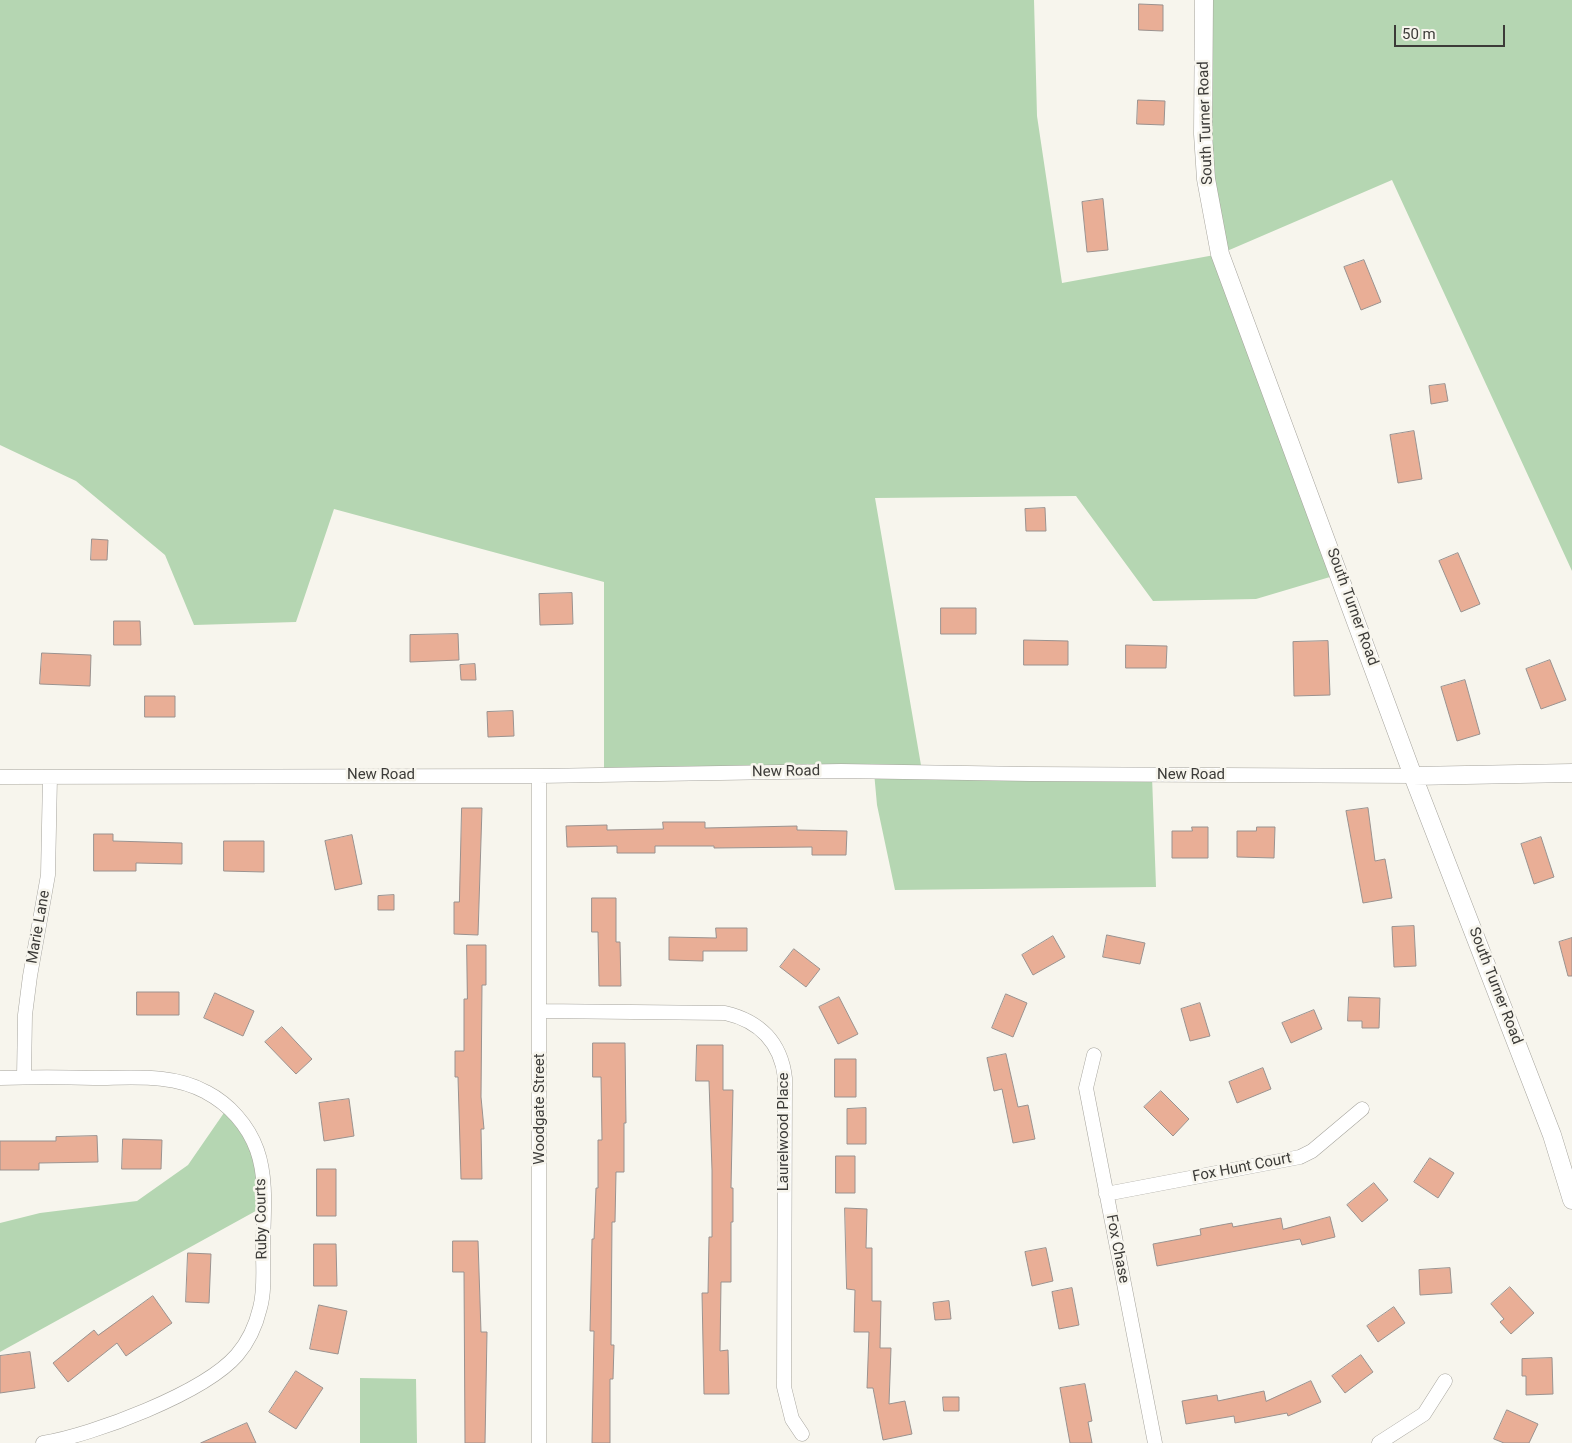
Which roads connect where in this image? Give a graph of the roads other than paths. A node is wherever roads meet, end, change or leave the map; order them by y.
1 (1204, 0) edge
2 (1572, 773) edge
3 (539, 776) junction
4 (1413, 776) junction
5 (0, 777) edge
6 (50, 777) junction
7 (540, 1011) junction
8 (1094, 1055) dead end
9 (24, 1077) junction
10 (0, 1078) edge
11 (1362, 1109) dead end
12 (1106, 1194) junction
13 (1572, 1200) edge
14 (1445, 1381) dead end
15 (802, 1434) dead end
16 (43, 1443) edge
17 (539, 1443) edge
18 (1155, 1443) edge
19 (1379, 1443) edge

1 - 4 street, South Turner Road
2 - 4 street, New Road
3 - 4 street, New Road
3 - 6 street, New Road
3 - 7 street, Woodgate Street
4 - 13 street, South Turner Road
5 - 6 street, New Road
6 - 9 street, Marie Lane
7 - 15 street, Laurelwood Place
7 - 17 street, Woodgate Street
8 - 12 street, Fox Chase
9 - 10 street, Ruby Courts
9 - 16 street, Ruby Courts
11 - 12 street, Fox Hunt Court
12 - 18 street, Fox Chase
14 - 19 street

